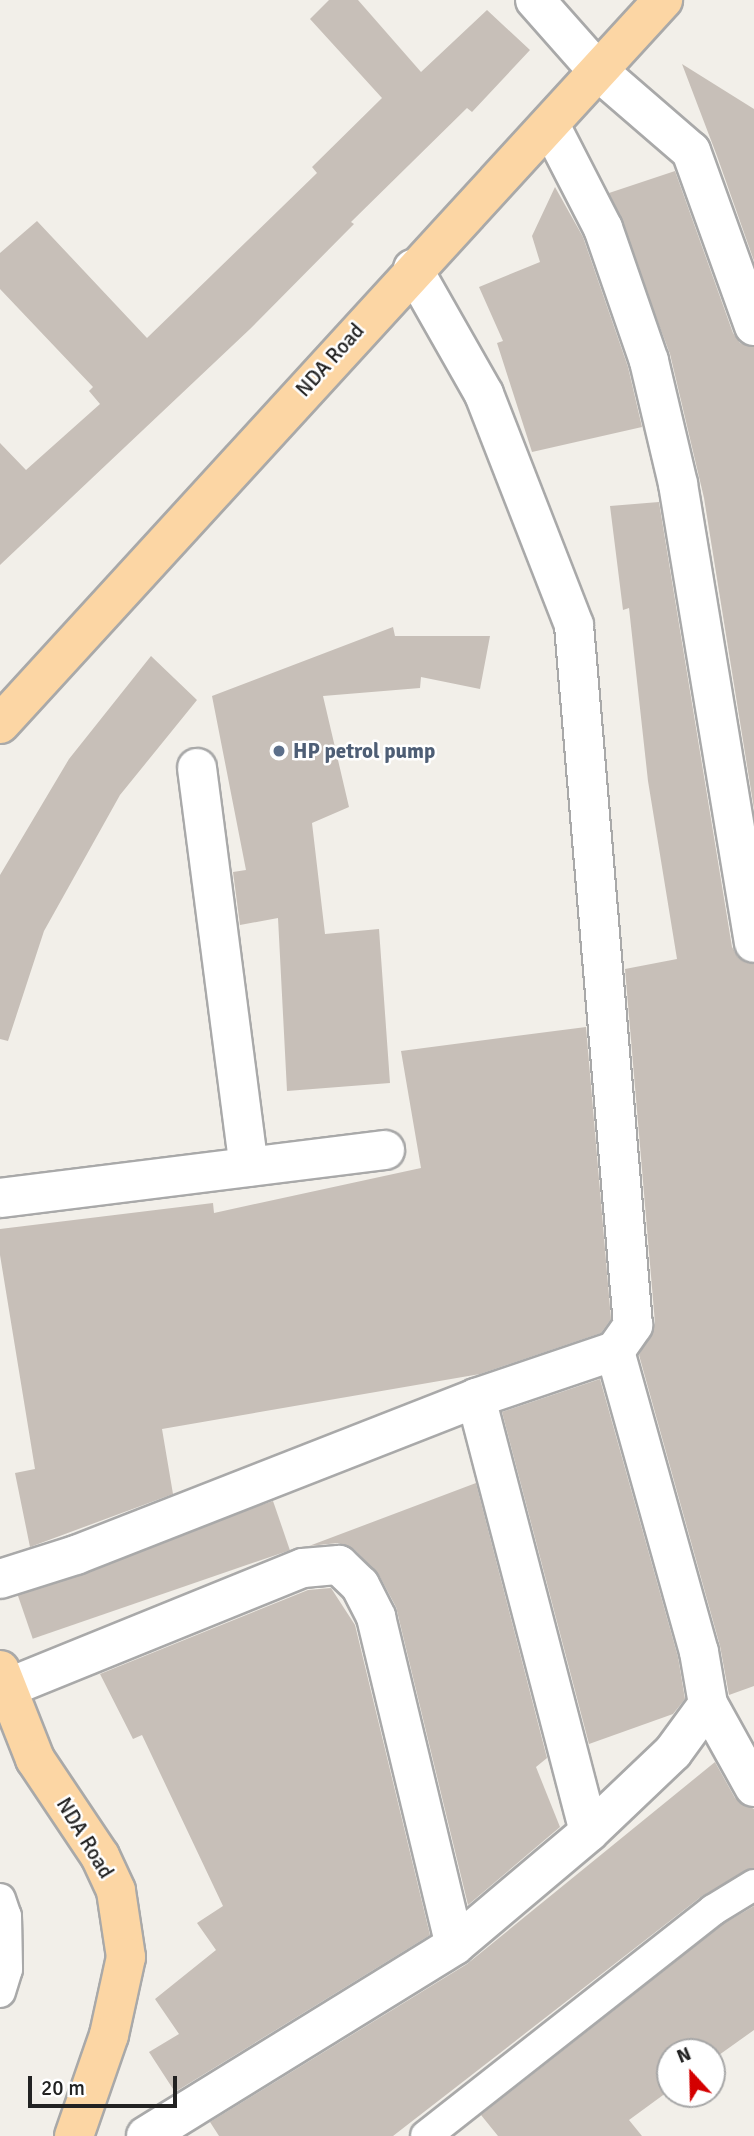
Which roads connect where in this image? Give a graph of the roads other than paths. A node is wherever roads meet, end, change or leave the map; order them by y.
1 (536, 0) edge
2 (663, 0) edge
3 (597, 70) junction
4 (550, 125) junction
5 (413, 269) junction
6 (754, 326) edge
7 (0, 724) edge
8 (197, 768) dead end
9 (754, 943) edge
10 (385, 1150) dead end
11 (248, 1167) junction
12 (0, 1198) edge
13 (615, 1351) junction
14 (476, 1398) junction
15 (0, 1579) edge
16 (3, 1679) edge
17 (708, 1704) junction
18 (754, 1787) edge
19 (589, 1832) junction
20 (754, 1885) edge
21 (0, 1899) edge
22 (455, 1945) junction
23 (0, 1992) edge
24 (74, 2136) edge
25 (146, 2136) edge
26 (426, 2136) edge

1 - 3 street
2 - 3 main road, NDA Road
3 - 4 main road, NDA Road
3 - 6 street
4 - 5 main road, NDA Road
4 - 9 street
5 - 7 main road, NDA Road
5 - 13 street
8 - 11 street
10 - 11 street
11 - 12 street
13 - 14 street
13 - 17 street
14 - 15 street
14 - 19 street
16 - 22 street
16 - 24 main road, NDA Road
17 - 18 street
17 - 19 street
19 - 22 street
20 - 26 lane
21 - 23 lane
22 - 25 street

